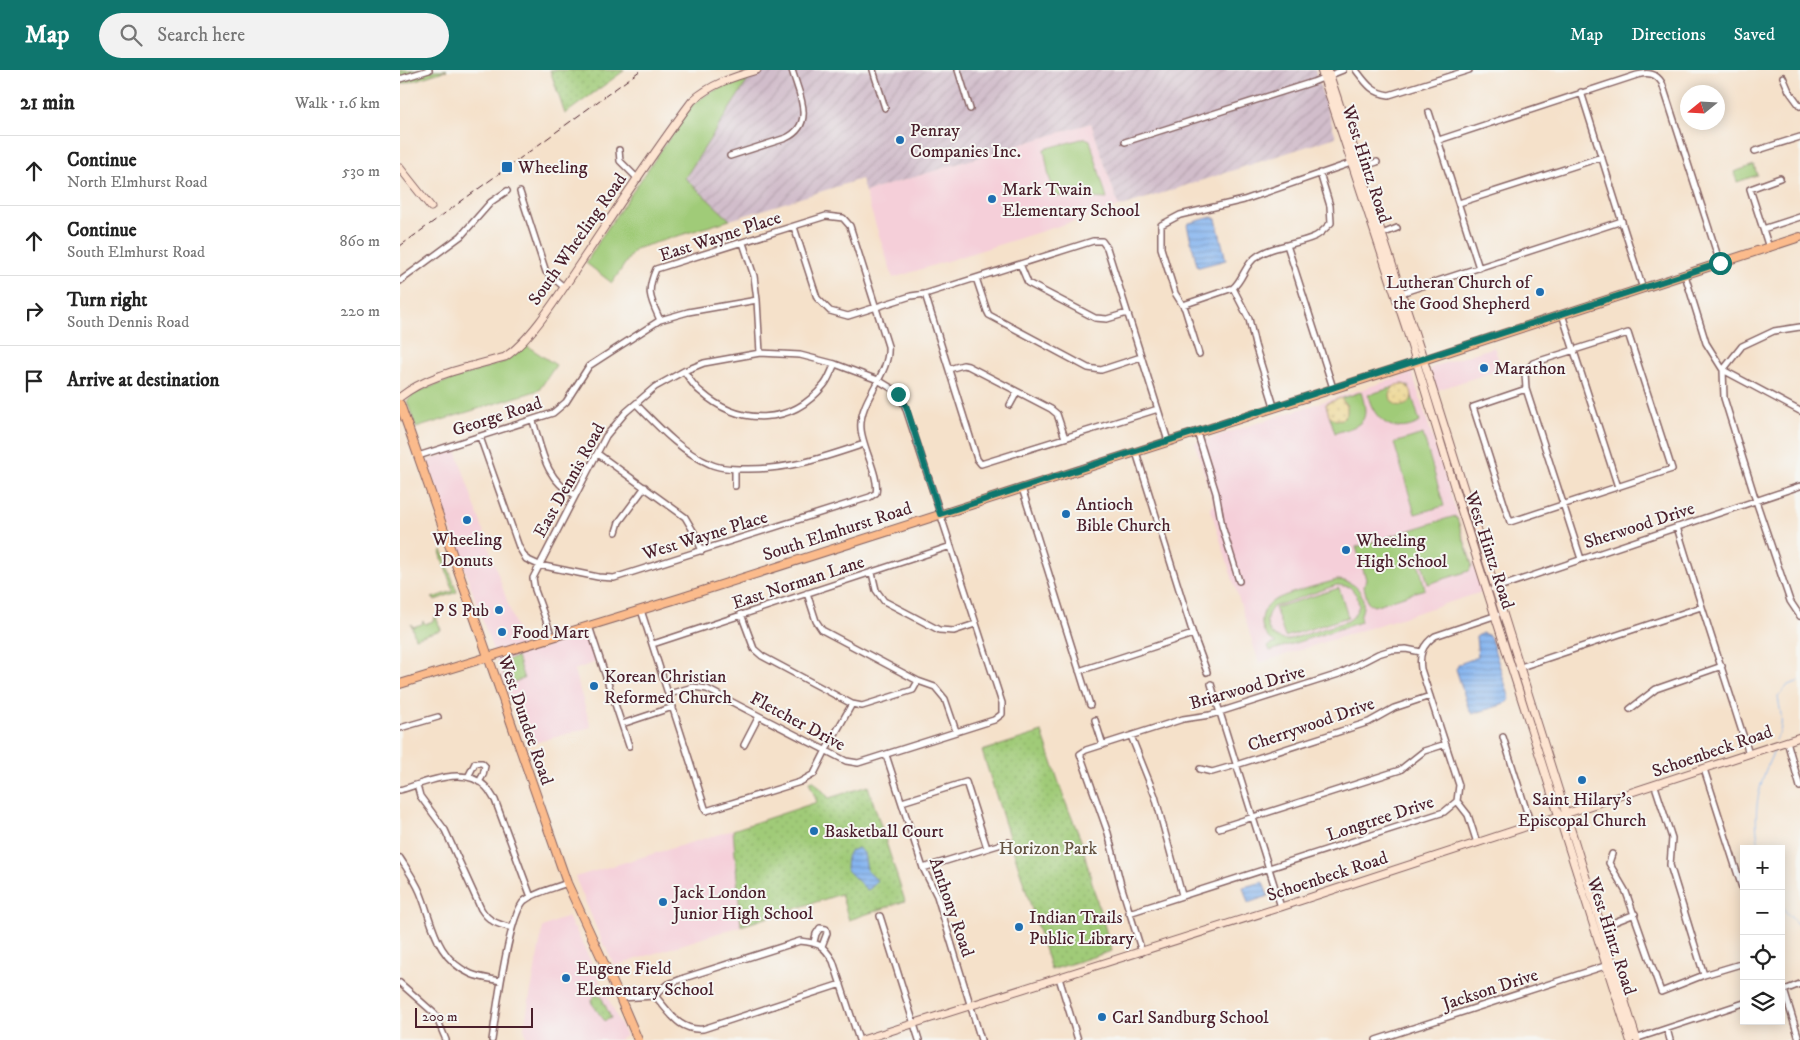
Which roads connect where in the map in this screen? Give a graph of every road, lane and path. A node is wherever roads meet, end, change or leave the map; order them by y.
1 (429, 70) edge
2 (757, 70) edge
3 (792, 70) edge
4 (873, 70) edge
5 (958, 70) edge
6 (1321, 70) edge
7 (1343, 70) edge
8 (1356, 70) edge
9 (1468, 70) edge
10 (1327, 74) edge
11 (1783, 77) dead end
12 (400, 79) edge
13 (1582, 92) junction
14 (1800, 106) edge
15 (885, 108) dead end
16 (970, 109) dead end
17 (1429, 112) dead end
18 (1800, 137) edge
19 (1439, 140) junction
20 (1125, 142) dead end
21 (619, 150) dead end
22 (1755, 151) dead end
23 (730, 156) dead end
24 (1602, 157) junction
25 (1377, 162) dead end
26 (1355, 165) junction
27 (400, 168) edge
28 (1320, 173) junction
29 (1780, 178) dead end
30 (638, 179) junction
31 (507, 191) dead end
32 (520, 192) dead end
33 (1459, 203) junction
34 (431, 207) dead end
35 (1800, 217) edge
36 (1622, 221) junction
37 (794, 227) junction
38 (1398, 228) dead end
39 (1763, 229) junction
40 (1382, 234) junction
41 (1800, 237) edge
42 (743, 243) junction
43 (1287, 245) junction
44 (1769, 248) junction
45 (1720, 263) junction
46 (1020, 264) junction
47 (1479, 268) junction
48 (1685, 275) junction
49 (976, 278) junction
50 (400, 281) edge
51 (564, 287) junction
52 (1233, 288) junction
53 (1643, 289) junction
54 (1401, 293) junction
55 (925, 294) junction
56 (757, 300) junction
57 (1183, 305) junction
58 (876, 307) junction
59 (1127, 313) junction
60 (1562, 314) junction
61 (660, 320) junction
62 (1800, 327) edge
63 (1574, 350) junction
64 (760, 353) junction
65 (1199, 354) dead end
66 (1141, 357) junction
67 (1420, 361) junction
68 (835, 364) junction
69 (949, 369) junction
70 (1723, 370) junction
71 (684, 371) junction
72 (878, 380) junction
73 (1333, 388) junction
74 (1526, 388) junction
75 (1017, 392) junction
76 (400, 397) edge
77 (400, 404) edge
78 (636, 404) junction
79 (1010, 405) dead end
80 (1274, 406) junction
81 (1158, 409) junction
82 (1800, 411) edge
83 (533, 421) junction
84 (404, 424) edge
85 (1196, 432) junction
86 (480, 437) junction
87 (1065, 438) junction
88 (1168, 441) junction
89 (864, 444) junction
90 (1136, 452) junction
91 (598, 454) junction
92 (418, 456) junction
93 (735, 469) junction
94 (735, 486) dead end
95 (1800, 486) edge
96 (645, 487) junction
97 (1618, 487) junction
98 (1022, 488) junction
99 (574, 496) junction
100 (1756, 501) junction
101 (1564, 504) junction
102 (940, 514) junction
103 (1677, 527) junction
104 (616, 532) dead end
105 (951, 546) junction
106 (702, 551) junction
107 (1581, 559) junction
108 (538, 565) junction
109 (872, 573) junction
110 (1239, 581) dead end
111 (1491, 590) junction
112 (807, 593) junction
113 (1701, 607) junction
114 (641, 610) junction
115 (741, 614) junction
116 (1499, 615) junction
117 (1800, 616) edge
118 (976, 624) junction
119 (589, 626) junction
120 (1193, 634) junction
121 (552, 637) junction
122 (653, 644) junction
123 (1421, 652) junction
124 (488, 657) junction
125 (1722, 666) junction
126 (1516, 668) junction
127 (1079, 671) junction
128 (1207, 672) dead end
129 (918, 681) junction
130 (400, 684) edge
131 (1211, 684) dead end
132 (669, 694) junction
133 (1430, 696) junction
134 (852, 704) junction
135 (1090, 705) dead end
136 (673, 707) junction
137 (1630, 709) dead end
138 (1219, 712) junction
139 (1002, 714) joint
140 (438, 716) dead end
141 (759, 716) junction
142 (1095, 720) dead end
143 (622, 724) junction
144 (400, 728) edge
145 (956, 732) junction
146 (1131, 736) junction
147 (1503, 737) dead end
148 (1800, 737) edge
149 (1787, 742) junction
150 (1446, 744) junction
151 (744, 745) dead end
152 (1104, 745) junction
153 (629, 746) dead end
154 (826, 750) junction
155 (1749, 754) junction
156 (886, 755) junction
157 (1236, 765) junction
158 (1704, 769) junction
159 (1200, 770) dead end
160 (468, 777) junction
161 (479, 782) junction
162 (417, 785) junction
163 (1655, 786) junction
164 (1800, 787) edge
165 (400, 790) edge
166 (1457, 801) junction
167 (902, 802) junction
168 (1563, 815) junction
169 (1253, 816) junction
170 (1531, 825) junction
171 (1219, 828) dead end
172 (1008, 842) dead end
173 (1477, 843) junction
174 (987, 848) junction
175 (1612, 854) dead end
176 (400, 858) edge
177 (923, 868) junction
178 (1269, 869) junction
179 (567, 883) junction
180 (1743, 890) edge
181 (1182, 895) junction
182 (531, 897) junction
183 (1281, 907) junction
184 (1130, 913) junction
185 (1635, 914) junction
186 (880, 916) dead end
187 (1599, 920) junction
188 (1612, 923) junction
189 (512, 928) junction
190 (1602, 931) junction
191 (1142, 952) junction
192 (1740, 964) edge
193 (1610, 965) junction
194 (1704, 975) junction
195 (1059, 978) junction
196 (501, 981) junction
197 (400, 983) edge
198 (841, 984) junction
199 (1800, 984) edge
200 (1785, 989) edge
201 (655, 996) junction
202 (620, 998) junction
203 (1785, 998) edge
204 (1740, 1004) edge
205 (970, 1005) junction
206 (914, 1024) junction
207 (1667, 1029) junction
208 (446, 1040) edge
209 (492, 1040) edge
210 (638, 1040) edge
211 (860, 1040) edge
212 (919, 1040) edge
213 (980, 1040) edge
214 (1078, 1040) edge
215 (1376, 1040) edge
216 (1634, 1040) edge
217 (1670, 1040) edge
218 (1798, 1040) edge

1 - 12 street
2 - 30 main road, South Wheeling Road
3 - 23 street
4 - 15 street
5 - 16 street
6 - 10 main road, West Hintz Road
7 - 10 street
8 - 9 street
10 - 20 street
10 - 26 main road, West Hintz Road
11 - 14 street
13 - 19 street
13 - 24 street
13 - 45 street
17 - 19 street
18 - 22 street
19 - 33 street
21 - 30 street
24 - 33 street
24 - 36 street
25 - 26 street
26 - 28 street
26 - 40 main road, West Hintz Road
26 - 67 main road, West Hintz Road
27 - 34 main road
28 - 43 street
28 - 57 street
29 - 39 street
30 - 51 main road, South Wheeling Road
31 - 50 street
32 - 51 street
33 - 47 street
35 - 39 street
36 - 47 street
36 - 53 street
37 - 42 street, East Wayne Place
37 - 58 street
37 - 58 street, East Wayne Place
38 - 40 street
39 - 44 street
40 - 54 main road, West Hintz Road
41 - 44 main road, South Elmhurst Road
42 - 56 street
42 - 61 street, East Wayne Place
43 - 52 street
43 - 73 street
44 - 45 main road, South Elmhurst Road
45 - 48 main road, South Elmhurst Road
46 - 49 street
46 - 59 street
46 - 59 street
47 - 54 street
48 - 53 main road, South Elmhurst Road
48 - 70 street
49 - 55 street
49 - 66 street
51 - 76 main road, South Wheeling Road
52 - 57 street
52 - 80 street
53 - 60 main road, South Elmhurst Road
54 - 67 main road, West Hintz Road
55 - 58 street
55 - 69 street
56 - 61 street, George Road
56 - 64 street
57 - 65 street
58 - 72 street
59 - 66 street
60 - 63 street
60 - 67 main road, South Elmhurst Road
61 - 83 street, George Road
62 - 70 street
63 - 74 street
63 - 97 street
63 - 97 street
64 - 68 street, East Dennis Road
64 - 71 street, East Dennis Road
66 - 81 street
67 - 73 main road, South Elmhurst Road
67 - 111 main road, West Hintz Road
68 - 71 street
68 - 72 street, East Dennis Road
69 - 75 street
69 - 87 street
70 - 82 street
70 - 100 street
71 - 78 street, East Dennis Road
72 - 89 street
72 - 102 street, East Dennis Road
73 - 80 main road, South Elmhurst Road
74 - 101 street
74 - 101 street
75 - 79 street
75 - 87 street
77 - 84 main road, West Dundee Road
78 - 91 street, East Dennis Road
78 - 93 street
80 - 85 main road, South Elmhurst Road
81 - 87 street
81 - 88 street
83 - 86 street, George Road
83 - 99 street
84 - 92 main road, West Dundee Road
85 - 88 main road, South Elmhurst Road
85 - 110 street
86 - 92 street, George Road
86 - 108 street
88 - 90 main road, South Elmhurst Road
89 - 93 street
89 - 106 street, West Wayne Place
90 - 98 main road, South Elmhurst Road
90 - 120 street
91 - 96 street
91 - 99 street, East Dennis Road
92 - 124 main road, West Dundee Road
93 - 94 street
95 - 100 street, Sherwood Drive
96 - 104 street
96 - 106 street
97 - 101 street
98 - 102 main road, South Elmhurst Road
98 - 127 street
99 - 108 street, East Dennis Road
100 - 103 street, Sherwood Drive
100 - 117 street
101 - 107 street
102 - 105 street, East Dennis Road
102 - 114 main road, South Elmhurst Road
103 - 107 street, Sherwood Drive
103 - 113 street
105 - 109 street, East Norman Lane
105 - 118 street, East Dennis Road
106 - 108 street, West Wayne Place
107 - 111 street, Sherwood Drive
108 - 121 street, East Dennis Road
109 - 112 street, East Norman Lane
109 - 118 street
111 - 116 main road, West Hintz Road
112 - 115 street, East Norman Lane
112 - 129 street
113 - 125 street
113 - 126 street
114 - 119 main road, South Elmhurst Road
114 - 122 street
115 - 122 street, East Norman Lane
115 - 134 street
116 - 123 street
116 - 126 main road, West Hintz Road
118 - 139 street, East Dennis Road
119 - 121 main road, South Elmhurst Road
119 - 143 street
120 - 127 street
120 - 128 street
121 - 124 main road, South Elmhurst Road
122 - 132 street
123 - 133 street, Longtree Drive
123 - 138 street, Briarwood Drive
124 - 130 main road, South Elmhurst Road
124 - 179 main road, West Dundee Road
125 - 137 street
125 - 155 street
126 - 168 main road, West Hintz Road
127 - 135 street
129 - 134 street
129 - 145 street
131 - 138 street
132 - 136 street
132 - 141 street, Fletcher Drive
133 - 150 street, Longtree Drive
133 - 157 street, Cherrywood Drive
134 - 154 street
136 - 143 street
136 - 154 street
138 - 146 street, Briarwood Drive
138 - 157 street
139 - 145 street, Fletcher Drive
140 - 144 street
141 - 151 street
141 - 154 street, Fletcher Drive
142 - 152 street
143 - 153 street
145 - 156 street, Fletcher Drive
146 - 152 street, Briarwood Drive
146 - 181 street
147 - 170 street
148 - 149 main road, Schoenbeck Road
149 - 155 main road, Schoenbeck Road
149 - 164 street
150 - 166 street, Longtree Drive
150 - 169 street
152 - 184 street, Briarwood Drive
154 - 156 street, Fletcher Drive
155 - 158 main road, Schoenbeck Road
156 - 167 street, Anthony Road
157 - 159 street, Cherrywood Drive
157 - 169 street
158 - 163 main road, Schoenbeck Road
158 - 180 street
160 - 161 street
160 - 161 street
160 - 162 street
161 - 182 street
162 - 165 street
162 - 189 street
163 - 168 main road, Schoenbeck Road
163 - 194 street
166 - 173 street
166 - 178 street, Longtree Drive
167 - 174 street
167 - 177 street, Anthony Road
168 - 170 main road, Schoenbeck Road
168 - 187 main road, West Hintz Road
168 - 193 main road, West Hintz Road
169 - 171 street
169 - 178 street
170 - 173 main road, Schoenbeck Road
172 - 174 street
173 - 183 main road, Schoenbeck Road
174 - 177 street
175 - 185 street
176 - 196 street
177 - 205 street, Anthony Road
178 - 181 street, Longtree Drive
178 - 183 street
179 - 182 street
179 - 202 main road, West Dundee Road
181 - 184 street, Longtree Drive
182 - 189 street
183 - 191 main road, Schoenbeck Road
184 - 191 street
185 - 188 street
185 - 194 street
186 - 206 street
187 - 188 street
187 - 190 main road, West Hintz Road
188 - 190 street
189 - 196 street
190 - 193 main road, West Hintz Road
191 - 195 main road, Schoenbeck Road
192 - 194 street
193 - 215 street, Jackson Drive
193 - 216 main road, West Hintz Road
195 - 205 main road, Schoenbeck Road
195 - 214 street
196 - 209 street
197 - 208 street
198 - 201 street
198 - 201 street
198 - 211 street
199 - 200 street
201 - 202 street
202 - 210 main road, West Dundee Road
203 - 218 street
204 - 207 street
205 - 206 main road, Schoenbeck Road
205 - 213 street, Anthony Road
206 - 211 main road, Schoenbeck Road
206 - 212 street
207 - 216 street
207 - 217 street

